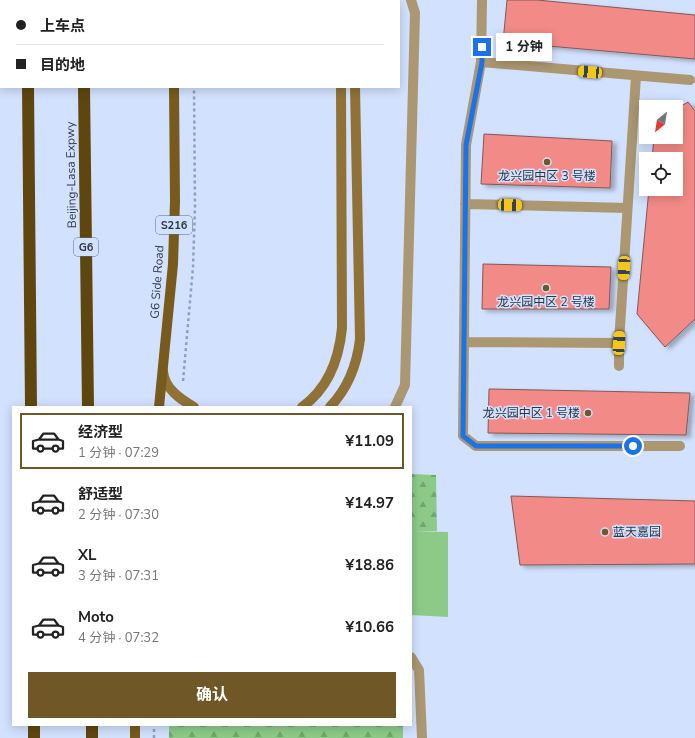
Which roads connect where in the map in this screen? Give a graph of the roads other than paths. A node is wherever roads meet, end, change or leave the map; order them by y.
1 (411, 0) edge
2 (482, 0) edge
3 (482, 62) junction
4 (636, 76) junction
5 (690, 80) dead end
6 (28, 88) edge
7 (84, 88) edge
8 (84, 88) edge
9 (174, 88) edge
10 (341, 88) edge
11 (355, 88) edge
12 (85, 144) dead end
13 (465, 204) junction
14 (627, 208) junction
15 (464, 342) junction
16 (619, 343) junction
17 (163, 363) junction
18 (620, 366) dead end
19 (31, 406) edge
20 (88, 406) edge
21 (159, 406) edge
22 (192, 406) edge
23 (303, 406) edge
24 (331, 406) edge
25 (395, 406) edge
26 (680, 446) dead end
27 (412, 659) edge
28 (34, 726) edge
29 (92, 726) edge
30 (135, 726) edge
31 (34, 738) edge
32 (92, 738) edge
33 (134, 738) edge
34 (422, 738) edge

1 - 25 street
2 - 3 street
3 - 4 street
3 - 13 street
4 - 5 street
4 - 14 street
6 - 19 highway
7 - 12 highway, Beijing-Lasa Expwy / G6
8 - 20 highway, Beijing-Lasa Expwy / G6
9 - 17 main road, G6 Side Road / S216
10 - 23 main road
11 - 24 main road
13 - 14 street
13 - 15 street
14 - 16 street
15 - 16 street
15 - 26 street
16 - 18 street
17 - 21 main road, G6 Side Road / S216
17 - 22 main road
27 - 34 street
28 - 31 highway
29 - 32 highway
30 - 33 main road

